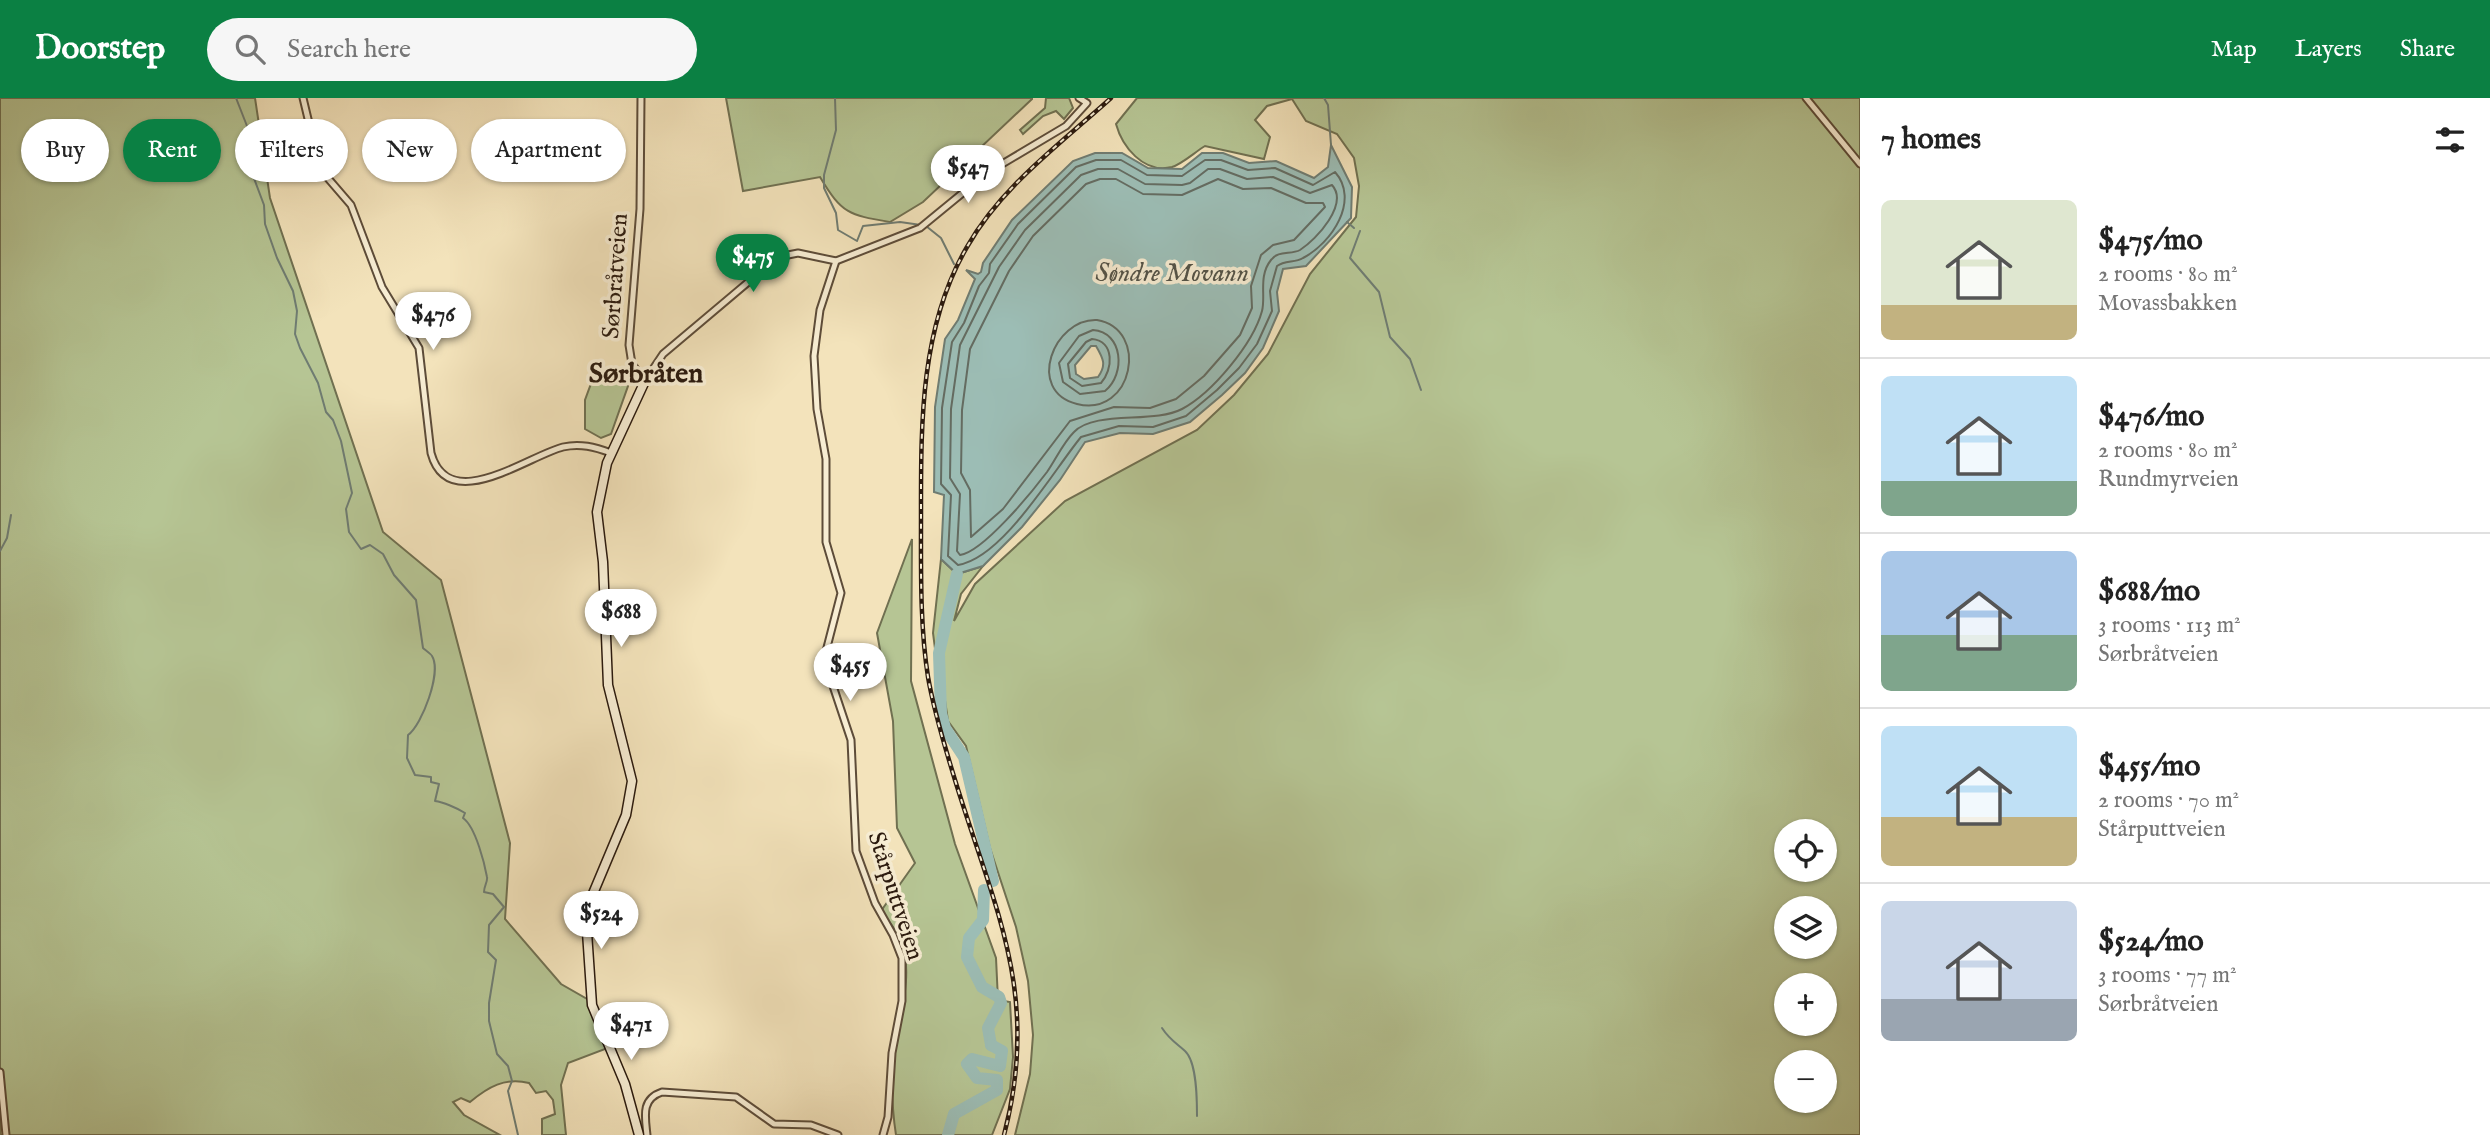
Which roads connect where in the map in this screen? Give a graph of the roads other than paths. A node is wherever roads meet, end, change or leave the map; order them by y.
1 (303, 98) edge
2 (641, 98) edge
3 (1079, 98) edge
4 (1806, 98) edge
5 (1860, 164) edge
6 (836, 261) junction
7 (645, 381) junction
8 (611, 453) junction
9 (0, 1072) edge
10 (6, 1135) edge
11 (639, 1135) edge
12 (647, 1135) edge
13 (838, 1135) edge
14 (883, 1135) edge

1 - 8 street
2 - 7 street, Sørbråtveien
3 - 6 street
4 - 5 street
6 - 7 street
6 - 14 street, Stårputtveien
7 - 8 street
8 - 11 street
9 - 10 street
12 - 13 street

